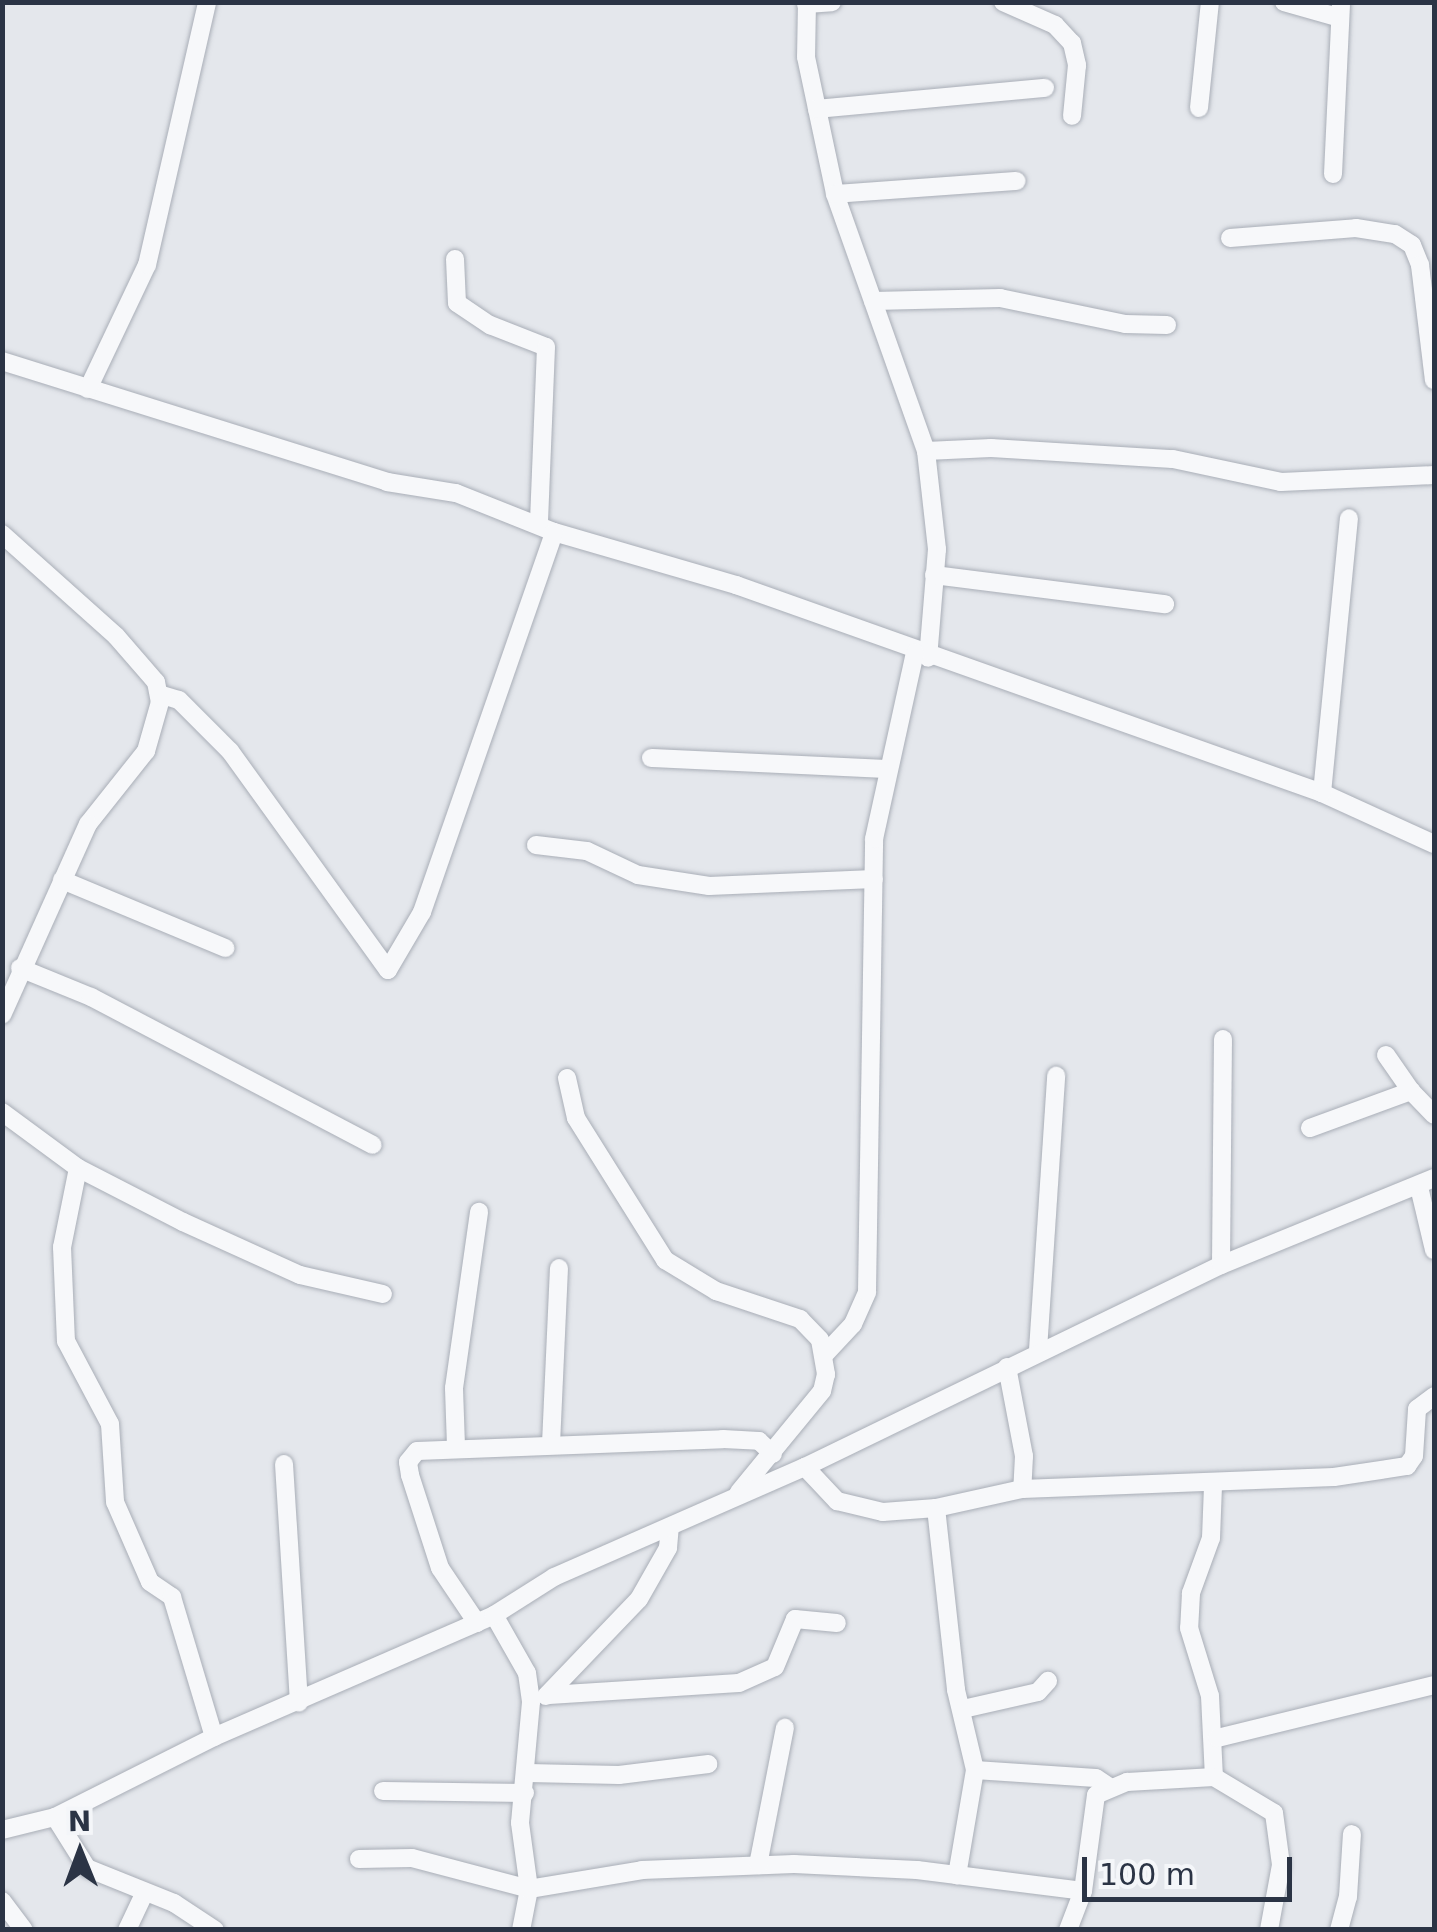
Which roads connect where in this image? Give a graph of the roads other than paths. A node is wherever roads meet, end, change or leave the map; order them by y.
1 (207, 2) edge
2 (832, 2) edge
3 (1003, 2) edge
4 (1210, 2) edge
5 (1284, 2) edge
6 (806, 3) edge
7 (1339, 10) edge
8 (1044, 88) dead end
9 (1200, 108) dead end
10 (817, 109) junction
11 (1072, 116) dead end
12 (1333, 174) dead end
13 (1018, 180) dead end
14 (834, 194) junction
15 (1230, 238) dead end
16 (455, 258) dead end
17 (874, 302) junction
18 (1167, 326) dead end
19 (2, 361) edge
20 (1434, 380) edge
21 (88, 389) junction
22 (926, 452) junction
23 (1434, 475) edge
24 (1349, 518) dead end
25 (547, 528) junction
26 (2, 534) edge
27 (934, 575) junction
28 (1165, 604) dead end
29 (921, 655) junction
30 (159, 694) junction
31 (650, 758) dead end
32 (888, 769) junction
33 (1322, 793) junction
34 (1434, 844) edge
35 (536, 845) dead end
36 (874, 879) junction
37 (62, 880) junction
38 (225, 948) dead end
39 (20, 968) junction
40 (2, 1016) edge
41 (1223, 1039) dead end
42 (1386, 1056) dead end
43 (1056, 1076) dead end
44 (567, 1078) dead end
45 (1411, 1091) junction
46 (2, 1112) edge
47 (1434, 1114) edge
48 (1310, 1128) dead end
49 (373, 1145) dead end
50 (78, 1168) junction
51 (1427, 1183) edge
52 (479, 1212) dead end
53 (1434, 1250) edge
54 (1220, 1265) junction
55 (559, 1268) dead end
56 (383, 1294) dead end
57 (1038, 1350) junction
58 (824, 1354) junction
59 (1007, 1367) junction
60 (1434, 1396) edge
61 (550, 1444) junction
62 (456, 1446) junction
63 (773, 1454) junction
64 (284, 1464) dead end
65 (805, 1467) junction
66 (1213, 1486) junction
67 (1022, 1489) junction
68 (732, 1499) junction
69 (936, 1508) junction
70 (670, 1528) junction
71 (486, 1619) junction
72 (837, 1623) dead end
73 (1048, 1681) dead end
74 (1434, 1685) edge
75 (540, 1699) junction
76 (300, 1703) junction
77 (963, 1710) junction
78 (786, 1728) dead end
79 (214, 1737) junction
80 (1216, 1738) junction
81 (708, 1764) dead end
82 (975, 1770) junction
83 (528, 1773) junction
84 (1214, 1778) junction
85 (1111, 1788) junction
86 (383, 1790) dead end
87 (525, 1793) junction
88 (54, 1816) junction
89 (3, 1827) edge
90 (1352, 1834) dead end
91 (359, 1859) dead end
92 (758, 1865) junction
93 (957, 1875) junction
94 (528, 1889) junction
95 (1083, 1891) junction
96 (145, 1892) junction
97 (2, 1901) edge
98 (24, 1930) edge
99 (127, 1930) edge
100 (214, 1930) edge
101 (520, 1930) edge
102 (1068, 1930) edge
103 (1268, 1930) edge
104 (1339, 1930) edge

1 - 21 street
2 - 6 street
3 - 11 street
4 - 9 street
5 - 7 street
6 - 10 street
7 - 12 street
8 - 10 street
10 - 14 street
13 - 14 street
14 - 17 street
15 - 20 street
16 - 25 street
17 - 18 street
17 - 22 street
19 - 21 street
21 - 25 street
22 - 23 street
22 - 27 street
24 - 33 street
25 - 29 street
25 - 30 street
26 - 30 street
27 - 28 street
27 - 29 street
29 - 32 street
29 - 33 street
30 - 37 street
31 - 32 street
32 - 36 street
33 - 34 street
35 - 36 street
36 - 58 street
37 - 38 street
37 - 39 street
39 - 40 street
39 - 49 street
41 - 54 street
42 - 45 street
43 - 57 street
44 - 58 street
45 - 47 street
45 - 48 street
46 - 50 street
50 - 56 street
50 - 79 street
51 - 53 street
51 - 54 street
52 - 62 street
54 - 57 street
55 - 61 street
57 - 59 street
58 - 63 street
59 - 65 street
59 - 67 street
60 - 66 street
61 - 62 street
61 - 63 street
62 - 71 street
63 - 68 street
64 - 76 street
65 - 68 street
65 - 69 street
66 - 67 street
66 - 80 street
67 - 69 street
68 - 70 street
69 - 77 street
70 - 71 street
70 - 75 street
71 - 75 street
71 - 76 street
72 - 75 street
73 - 77 street
74 - 80 street
75 - 83 street
76 - 79 street
77 - 82 street
78 - 92 street
79 - 88 street
80 - 84 street
81 - 83 street
82 - 85 street
82 - 93 street
83 - 87 street
84 - 85 street
84 - 103 street
85 - 95 street
86 - 87 street
87 - 94 street
88 - 89 street
88 - 96 street
90 - 104 street
91 - 94 street
92 - 93 street
92 - 94 street
93 - 95 street
94 - 101 street
95 - 102 street
96 - 99 street
96 - 100 street
97 - 98 street

